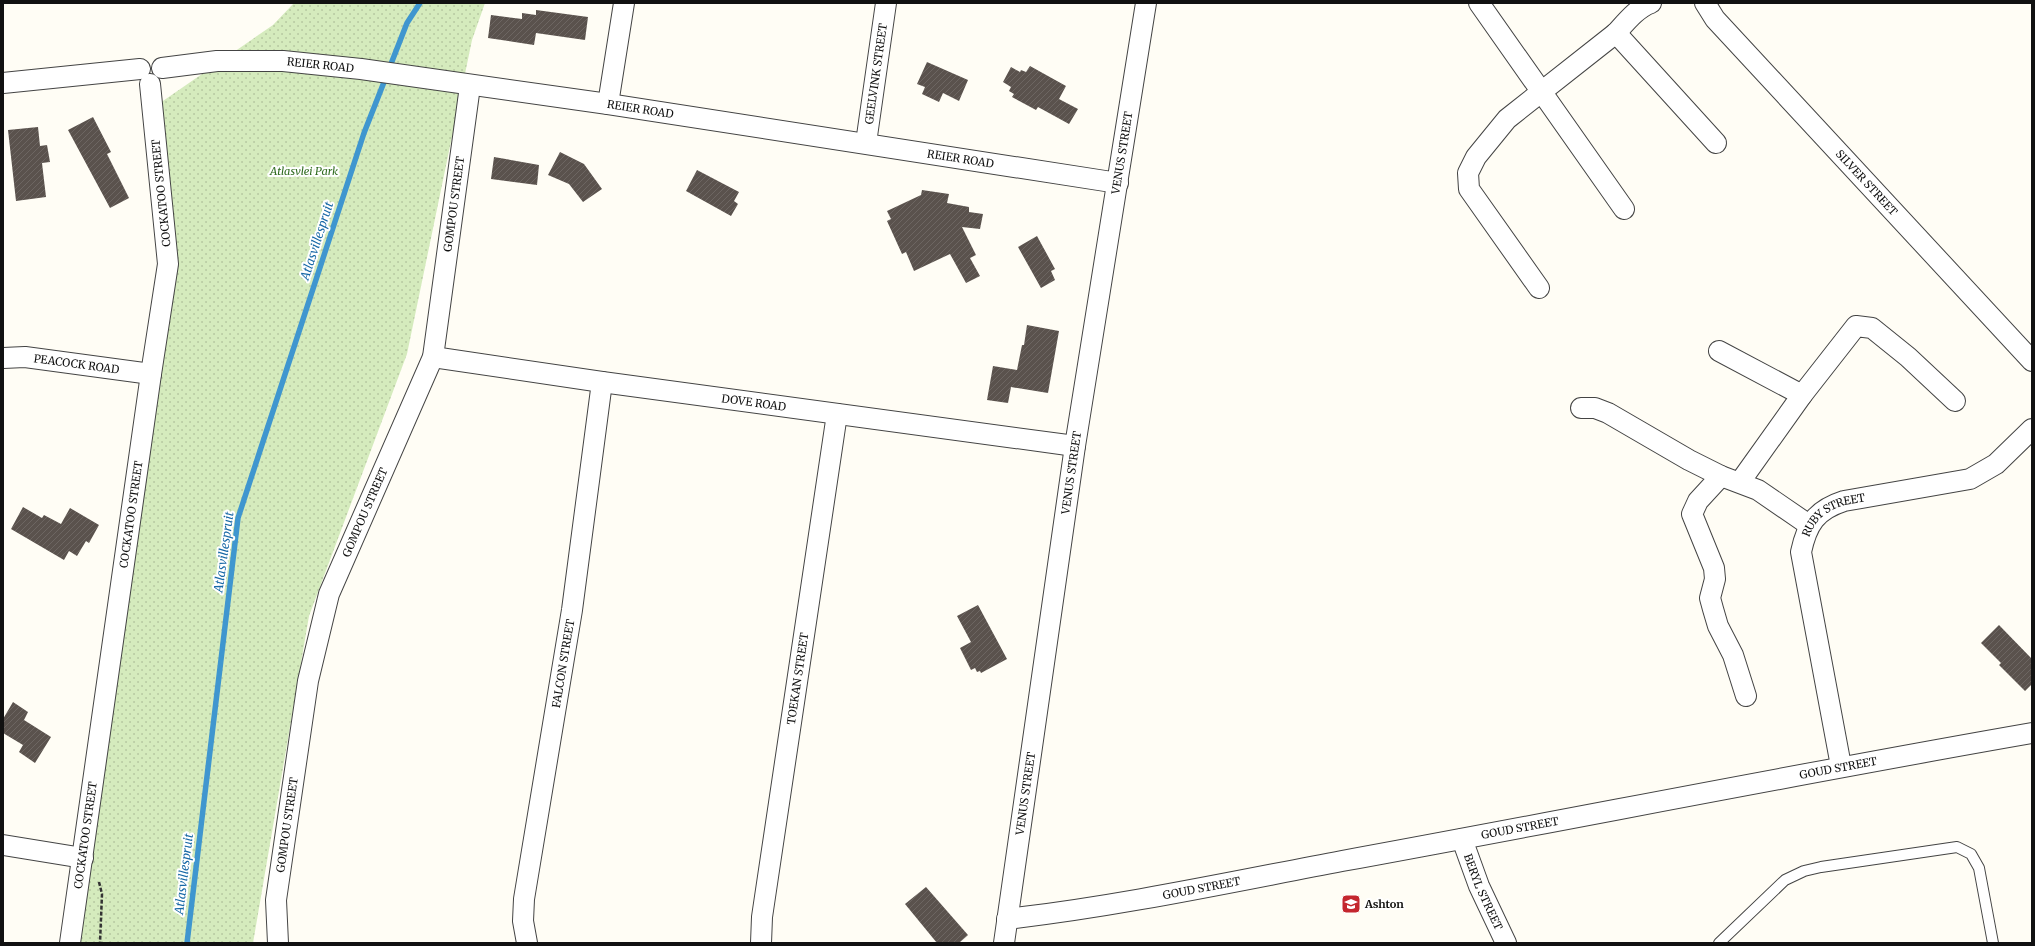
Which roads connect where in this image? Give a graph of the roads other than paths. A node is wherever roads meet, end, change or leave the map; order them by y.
1 (624, 3) edge
2 (886, 3) edge
3 (1146, 3) edge
4 (1479, 3) edge
5 (1651, 3) edge
6 (1705, 3) edge
7 (1616, 33) junction
8 (145, 77) junction
9 (3, 83) edge
10 (470, 86) junction
11 (1541, 92) junction
12 (608, 104) junction
13 (866, 143) junction
14 (1716, 143) dead end
15 (1118, 183) junction
16 (1624, 209) dead end
17 (1539, 288) dead end
18 (1720, 351) dead end
19 (433, 357) junction
20 (3, 358) edge
21 (2032, 361) edge
22 (150, 374) junction
23 (602, 382) junction
24 (1802, 395) junction
25 (1955, 401) dead end
26 (1581, 408) dead end
27 (838, 414) junction
28 (2032, 429) edge
29 (1075, 446) junction
30 (1721, 476) junction
31 (1740, 482) junction
32 (1809, 525) junction
33 (1746, 696) dead end
34 (2032, 733) edge
35 (1841, 766) junction
36 (1462, 839) junction
37 (3, 845) edge
38 (83, 858) junction
39 (1007, 919) junction
40 (70, 943) edge
41 (278, 943) edge
42 (527, 943) edge
43 (761, 943) edge
44 (1004, 943) edge
45 (1506, 943) edge
46 (1719, 943) edge
47 (1993, 943) edge

1 - 12 street
2 - 13 street, GEELVINK STREET
3 - 15 street, VENUS STREET
4 - 11 street
5 - 7 street
6 - 21 street, SILVER STREET
7 - 11 street
7 - 14 street
8 - 9 street
8 - 10 street, REIER ROAD
8 - 22 street, COCKATOO STREET
10 - 12 street, REIER ROAD
10 - 19 street, GOMPOU STREET
11 - 16 street
11 - 17 street
12 - 13 street, REIER ROAD
13 - 15 street, REIER ROAD
15 - 29 street, VENUS STREET
18 - 24 street
19 - 23 street, DOVE ROAD
19 - 41 street, GOMPOU STREET
20 - 22 street, PEACOCK ROAD
22 - 38 street, COCKATOO STREET
23 - 27 street, DOVE ROAD
23 - 42 street, FALCON STREET
24 - 25 street
24 - 31 street
26 - 30 street
27 - 29 street, DOVE ROAD
27 - 43 street, TOEKAN STREET
28 - 32 street, RUBY STREET
29 - 39 street, VENUS STREET
30 - 31 street
30 - 33 street
31 - 32 street
32 - 35 street, RUBY STREET
34 - 35 street, GOUD STREET
35 - 36 street, GOUD STREET
36 - 39 street, GOUD STREET
36 - 45 street, BERYL STREET
37 - 38 street
38 - 40 street, COCKATOO STREET
39 - 44 street, VENUS STREET
46 - 47 lane

